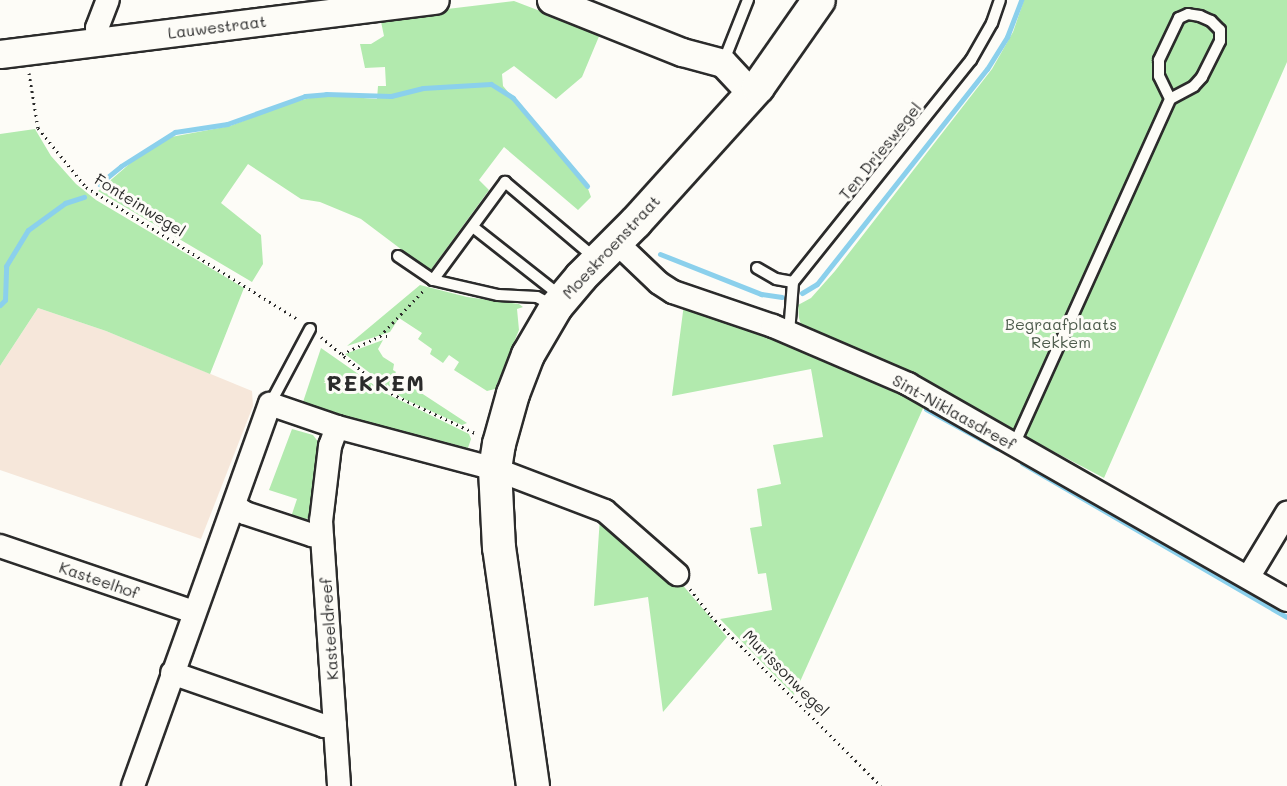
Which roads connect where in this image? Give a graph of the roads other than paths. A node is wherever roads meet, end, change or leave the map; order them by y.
1 (108, 0) edge
2 (435, 0) edge
3 (748, 0) edge
4 (819, 0) edge
5 (1000, 0) edge
6 (566, 3) edge
7 (99, 42) junction
8 (13, 52) edge
9 (682, 52) junction
10 (723, 63) junction
11 (752, 88) junction
12 (1170, 99) junction
13 (473, 227) junction
14 (607, 251) junction
15 (398, 256) dead end
16 (757, 268) dead end
17 (433, 280) junction
18 (794, 282) junction
19 (559, 303) junction
20 (310, 329) road end
21 (789, 333) junction
22 (270, 404) junction
23 (337, 427) junction
24 (1014, 445) junction
25 (491, 468) junction
26 (235, 506) junction
27 (1287, 513) edge
28 (321, 535) junction
29 (2, 551) edge
30 (677, 574) road end
31 (1249, 576) junction
32 (1287, 600) edge
33 (194, 612) junction
34 (172, 673) junction
35 (335, 724) junction
36 (133, 786) edge
37 (339, 786) edge
38 (533, 786) edge

1 - 7 street
2 - 7 street, Lauwestraat
3 - 10 lane
4 - 11 main road, Moeskroenstraat
5 - 18 lane, Ten Drieswegel
6 - 9 street
7 - 8 street, Lauwestraat
9 - 10 street
9 - 11 street
10 - 11 street
11 - 14 main road, Moeskroenstraat
12 - 12 lane
12 - 24 lane
13 - 14 lane
13 - 17 lane
13 - 19 lane
14 - 19 main road, Moeskroenstraat
14 - 21 street, Sint-Niklaasdreef
15 - 17 lane
16 - 18 lane
17 - 19 lane
18 - 21 lane
19 - 25 main road, Moeskroenstraat
20 - 22 lane
21 - 24 street, Sint-Niklaasdreef
22 - 23 street
22 - 26 street
23 - 25 street
23 - 28 street, Kasteeldreef
24 - 31 street, Sint-Niklaasdreef
25 - 30 street
25 - 38 main road, Moeskroenstraat
26 - 28 street
26 - 33 street
27 - 31 street
28 - 35 street, Kasteeldreef
29 - 33 street, Kasteelhof
31 - 32 street, Sint-Niklaasdreef
33 - 34 street
34 - 35 street
34 - 36 street
35 - 37 street, Kasteeldreef

